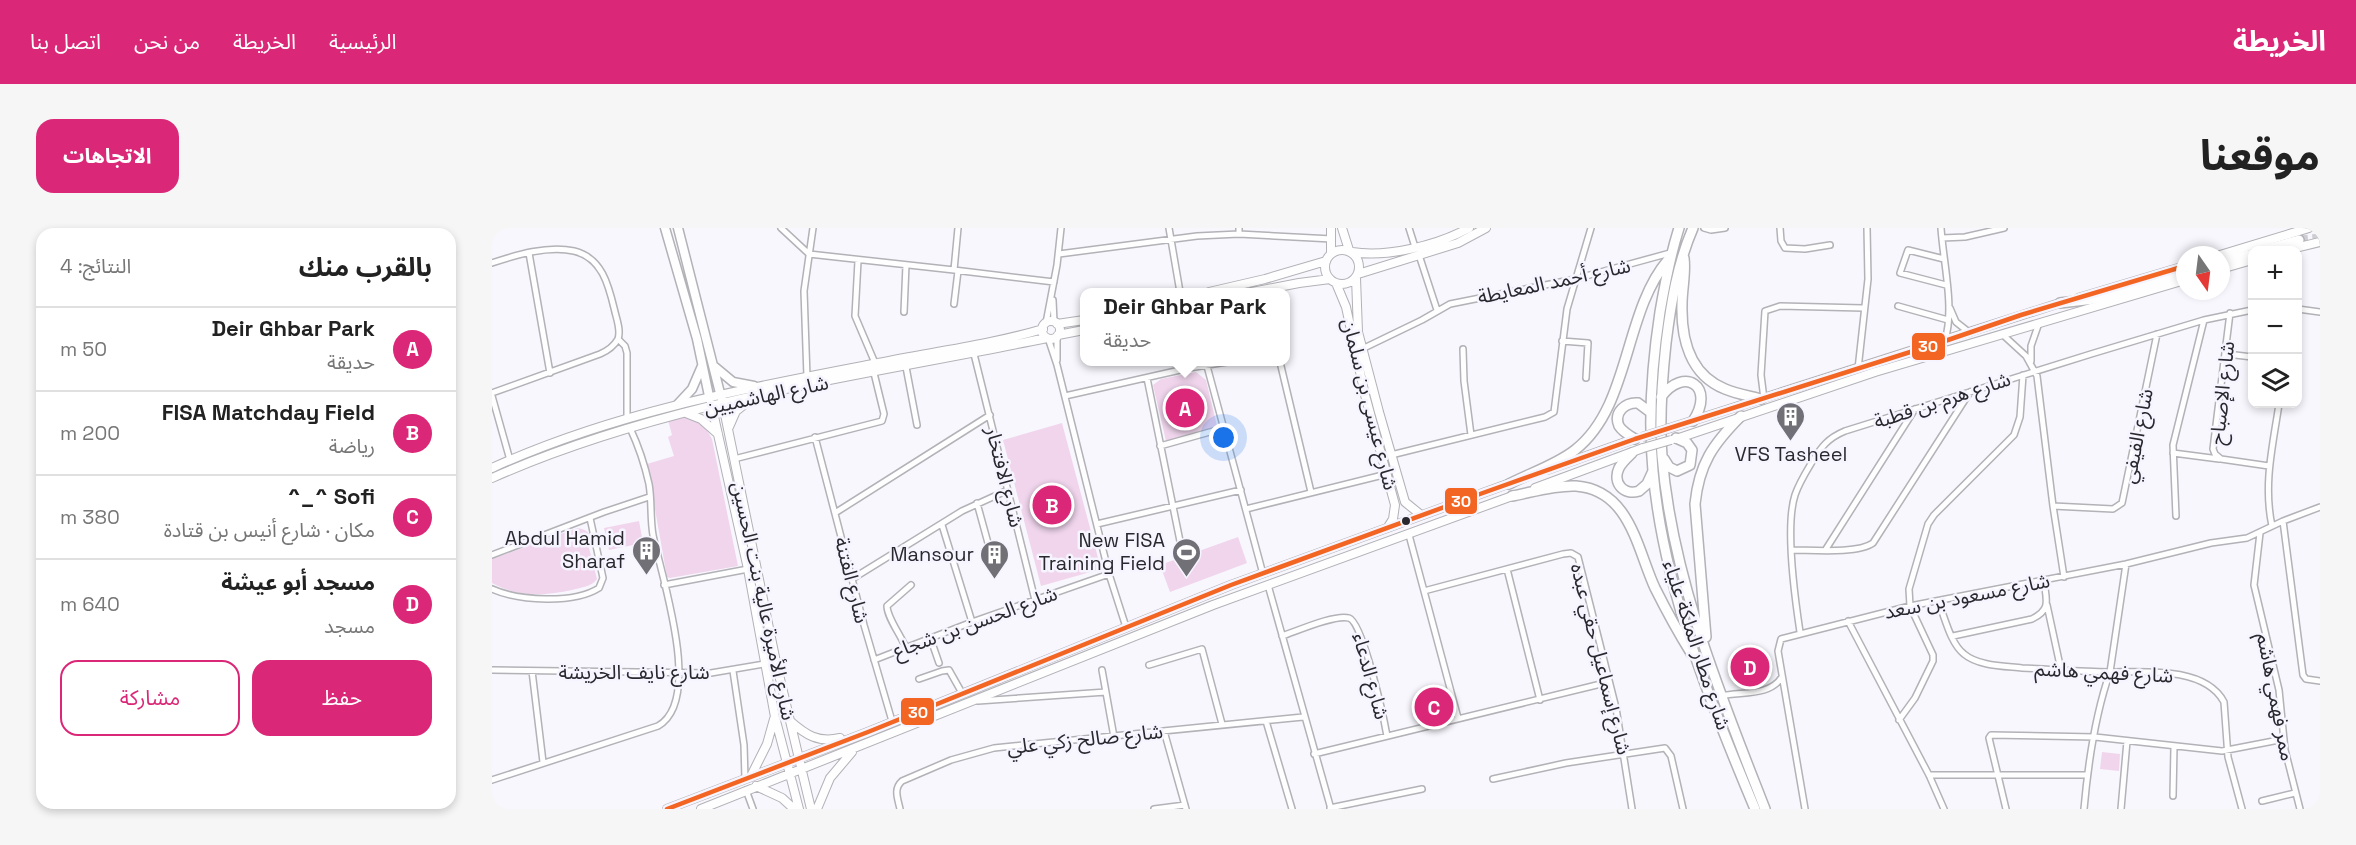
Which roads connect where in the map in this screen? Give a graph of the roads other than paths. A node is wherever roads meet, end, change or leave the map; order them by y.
1 (665, 228) edge
2 (678, 228) edge
3 (781, 228) edge
4 (813, 228) edge
5 (958, 228) edge
6 (1056, 228) edge
7 (1061, 228) edge
8 (1168, 228) edge
9 (1331, 228) edge
10 (1342, 228) edge
11 (1409, 228) edge
12 (1469, 228) edge
13 (1486, 228) edge
14 (1591, 228) edge
15 (1679, 228) edge
16 (1693, 228) edge
17 (1704, 228) edge
18 (1725, 228) edge
19 (1780, 228) edge
20 (1867, 228) edge
21 (1941, 228) edge
22 (2002, 228) edge
23 (2309, 228) edge
24 (1239, 231) edge
25 (1942, 238) junction
26 (1171, 239) junction
27 (1332, 239) junction
28 (2299, 240) tunnel mouth
29 (681, 241) junction
30 (2319, 242) edge
31 (1060, 243) junction
32 (670, 244) junction
33 (1830, 245) dead end
34 (2278, 246) edge
35 (2302, 246) edge
36 (1350, 251) junction
37 (1417, 251) junction
38 (2230, 252) edge
39 (529, 253) junction
40 (1331, 253) junction
41 (1683, 253) junction
42 (809, 254) junction
43 (1059, 254) junction
44 (2248, 255) edge
45 (1670, 256) junction
46 (1944, 259) junction
47 (2230, 260) edge
48 (858, 261) junction
49 (1326, 261) junction
50 (2248, 261) edge
51 (492, 263) edge
52 (906, 265) junction
53 (2230, 266) edge
54 (2176, 269) edge
55 (956, 270) junction
56 (1357, 276) junction
57 (2176, 276) edge
58 (1575, 279) junction
59 (1333, 281) junction
60 (1054, 282) junction
61 (2176, 283) edge
62 (1946, 285) junction
63 (1179, 288) edge
64 (1227, 288) edge
65 (1285, 288) edge
66 (1948, 301) junction
67 (2060, 303) junction
68 (954, 304) dead end
69 (1898, 306) dead end
70 (1863, 308) junction
71 (1437, 310) junction
72 (2302, 310) edge
73 (2248, 311) edge
74 (904, 312) dead end
75 (2320, 312) edge
76 (2230, 314) junction
77 (1948, 320) junction
78 (2205, 320) junction
79 (1080, 321) edge
80 (2039, 323) junction
81 (1050, 325) junction
82 (1080, 331) edge
83 (1970, 333) junction
84 (2001, 333) junction
85 (2157, 334) junction
86 (1058, 336) junction
87 (1048, 338) junction
88 (618, 339) junction
89 (1562, 341) junction
90 (1945, 342) junction
91 (1362, 349) junction
92 (1463, 349) dead end
93 (974, 354) junction
94 (2227, 354) junction
95 (2248, 356) edge
96 (2031, 362) junction
97 (875, 363) junction
98 (713, 364) junction
99 (702, 365) junction
100 (1057, 365) junction
101 (1198, 366) edge
102 (1202, 366) edge
103 (1281, 366) edge
104 (906, 367) junction
105 (1858, 369) junction
106 (2036, 371) junction
107 (550, 373) junction
108 (874, 373) junction
109 (2023, 375) junction
110 (807, 377) junction
111 (1147, 378) junction
112 (1586, 378) dead end
113 (754, 386) junction
114 (1971, 392) junction
115 (720, 393) junction
116 (492, 395) edge
117 (709, 396) junction
118 (1065, 396) junction
119 (756, 397) junction
120 (1661, 397) junction
121 (1762, 399) junction
122 (678, 404) junction
123 (723, 404) junction
124 (712, 406) junction
125 (2278, 408) edge
126 (1915, 409) junction
127 (684, 412) junction
128 (1650, 412) junction
129 (990, 415) junction
130 (1741, 417) junction
131 (627, 419) junction
132 (1693, 421) junction
133 (917, 425) dead end
134 (630, 428) junction
135 (1224, 428) junction
136 (728, 429) junction
137 (718, 434) junction
138 (1471, 435) junction
139 (815, 437) junction
140 (1638, 438) junction
141 (1674, 439) junction
142 (1160, 446) junction
143 (1632, 453) junction
144 (2173, 453) junction
145 (1391, 454) junction
146 (1662, 455) junction
147 (734, 459) junction
148 (2221, 459) junction
149 (510, 460) junction
150 (2269, 466) junction
151 (492, 468) edge
152 (1653, 471) junction
153 (1387, 474) junction
154 (492, 478) edge
155 (1509, 484) junction
156 (1008, 490) junction
157 (1241, 490) junction
158 (1311, 492) junction
159 (1512, 496) junction
160 (649, 497) junction
161 (1405, 502) junction
162 (977, 503) junction
163 (1395, 505) junction
164 (2053, 506) junction
165 (1173, 507) junction
166 (2320, 507) edge
167 (1246, 509) junction
168 (835, 513) junction
169 (1421, 515) junction
170 (2175, 516) dead end
171 (590, 518) junction
172 (2283, 521) junction
173 (1097, 524) junction
174 (942, 525) junction
175 (2272, 526) junction
176 (1388, 527) junction
177 (2260, 533) junction
178 (1409, 535) junction
179 (988, 543) dead end
180 (1826, 549) junction
181 (1792, 550) junction
182 (492, 555) edge
183 (1183, 556) dead end
184 (2126, 564) junction
185 (748, 569) junction
186 (1507, 569) junction
187 (1109, 574) junction
188 (1263, 574) junction
189 (2064, 577) junction
190 (852, 579) junction
191 (2044, 581) junction
192 (664, 585) junction
193 (911, 585) dead end
194 (1268, 585) junction
195 (492, 589) edge
196 (1424, 591) junction
197 (1035, 600) junction
198 (1938, 601) junction
199 (2047, 604) junction
200 (1910, 606) junction
201 (1848, 621) junction
202 (972, 622) junction
203 (1126, 627) junction
204 (1800, 632) junction
205 (1282, 636) junction
206 (1953, 636) junction
207 (930, 638) junction
208 (905, 646) junction
209 (874, 660) junction
210 (1709, 660) junction
211 (776, 662) junction
212 (939, 663) dead end
213 (764, 665) junction
214 (1149, 665) dead end
215 (1700, 667) junction
216 (492, 670) edge
217 (733, 670) junction
218 (1102, 670) dead end
219 (2061, 670) junction
220 (532, 671) junction
221 (2110, 672) junction
222 (678, 673) junction
223 (1782, 676) junction
224 (920, 679) dead end
225 (2320, 681) edge
226 (1609, 682) junction
227 (1106, 692) junction
228 (962, 693) junction
229 (1721, 696) junction
230 (1540, 700) junction
231 (970, 702) junction
232 (775, 717) junction
233 (1304, 717) junction
234 (1458, 718) junction
235 (788, 720) junction
236 (1899, 720) junction
237 (892, 721) junction
238 (1266, 721) junction
239 (1222, 724) junction
240 (1164, 731) junction
241 (868, 732) junction
242 (1387, 736) junction
243 (1114, 737) junction
244 (2095, 737) junction
245 (2284, 739) junction
246 (2127, 741) junction
247 (2174, 747) junction
248 (854, 750) junction
249 (2228, 751) junction
250 (1624, 753) junction
251 (1314, 754) junction
252 (798, 758) junction
253 (543, 762) junction
254 (787, 762) junction
255 (801, 770) junction
256 (790, 774) junction
257 (1929, 774) junction
258 (1997, 775) junction
259 (2087, 776) junction
260 (748, 778) junction
261 (1493, 778) dead end
262 (492, 780) edge
263 (756, 786) junction
264 (1422, 789) dead end
265 (746, 790) junction
266 (2295, 793) junction
267 (2173, 796) dead end
268 (2262, 801) dead end
269 (1186, 807) edge
270 (1752, 807) edge
271 (1330, 808) edge
272 (667, 809) edge
273 (701, 809) edge
274 (753, 809) edge
275 (794, 809) edge
276 (799, 809) edge
277 (811, 809) edge
278 (817, 809) edge
279 (900, 809) edge
280 (1154, 809) edge
281 (1292, 809) edge
282 (1634, 809) edge
283 (1683, 809) edge
284 (1765, 809) edge
285 (1805, 809) edge
286 (1944, 809) edge
287 (2006, 809) edge
288 (2084, 809) edge
289 (2121, 809) edge
290 (2241, 809) edge
291 (2300, 809) edge

1 - 32 main road
2 - 29 main road
3 - 42 street
4 - 42 street
5 - 55 street
6 - 31 street
7 - 31 street
8 - 26 street
9 - 27 main road
10 - 36 main road
11 - 37 street
12 - 37 main road
13 - 37 main road
14 - 58 street
15 - 45 highway, شارع مطار الملكة علياء
16 - 41 highway, شارع مطار الملكة علياء
17 - 18 street
19 - 33 street
20 - 70 street
21 - 25 street
22 - 25 street
23 - 38 main road
24 - 26 street
24 - 27 street
25 - 46 street
26 - 43 street
26 - 63 street
27 - 40 main road
28 - 34 highway
29 - 32 main road
29 - 98 main road
30 - 35 main road
31 - 43 street
32 - 99 main road
36 - 37 main road
36 - 40 main road
36 - 56 main road
37 - 56 main road
37 - 71 street
39 - 51 street
39 - 88 street
39 - 107 street
40 - 49 main road
41 - 120 highway, شارع مطار الملكة علياء
41 - 121 highway
42 - 48 street
42 - 110 street
43 - 60 street
44 - 47 highway
45 - 58 street, شارع أحمد المعايطة
45 - 128 highway, شارع مطار الملكة علياء
45 - 155 highway
46 - 62 street
46 - 62 street
48 - 52 street
48 - 97 street
49 - 59 main road
49 - 64 main road
50 - 53 main road
52 - 55 street
52 - 74 street
54 - 67 main road
55 - 60 street
55 - 68 street
56 - 59 main road
56 - 91 main road, شارع عيسى بن سلمان
57 - 67 highway
58 - 71 street, شارع أحمد المعايطة
58 - 89 street
59 - 65 main road
59 - 153 main road, شارع عيسى بن سلمان
60 - 81 street
61 - 80 main road
62 - 66 street
66 - 77 street
66 - 83 street
67 - 83 main road
69 - 77 street
70 - 105 street
70 - 121 street
71 - 91 street, شارع أحمد المعايطة
72 - 75 street
73 - 76 street, شارع هرم بن قطبة
76 - 78 street, شارع هرم بن قطبة
76 - 94 street, شارع الإصباح
77 - 90 street
78 - 85 street, شارع هرم بن قطبة
78 - 144 street
79 - 81 main road, شارع الهاشميين
80 - 84 main road
80 - 96 street
81 - 86 main road
81 - 87 main road
81 - 97 main road, شارع الهاشميين
82 - 86 main road
83 - 90 main road
84 - 96 street
84 - 130 main road
85 - 106 street, شارع هرم بن قطبة
85 - 164 street, شارع الفيفي
86 - 87 main road, شارع الهاشميين
86 - 100 street
87 - 93 main road, شارع الهاشميين
87 - 100 street
88 - 107 street
88 - 131 street
89 - 112 street
89 - 138 street
90 - 105 main road
91 - 145 main road, شارع عيسى بن سلمان
92 - 138 street
93 - 104 main road, شارع الهاشميين
93 - 129 street, شارع الافتخار
94 - 95 street
94 - 148 street, شارع الإصباح
96 - 106 street
97 - 110 main road, شارع الهاشميين
98 - 113 main road
98 - 115 main road
99 - 117 main road
99 - 122 main road
100 - 118 street
101 - 111 street
102 - 135 street
103 - 158 street
104 - 108 main road, شارع الهاشميين
104 - 133 street
105 - 121 main road
106 - 109 street, شارع هرم بن قطبة
106 - 164 street
107 - 116 street
108 - 119 main road, شارع الهاشميين
108 - 139 street
109 - 114 street, شارع هرم بن قطبة
109 - 200 street
110 - 113 main road, شارع الهاشميين
111 - 118 street
111 - 142 street
113 - 115 main road, شارع الهاشميين
114 - 126 street, شارع هرم بن قطبة
114 - 180 street
115 - 117 main road, شارع الهاشميين
115 - 123 main road, شارع الأميرة عالية بنت الحسين
116 - 149 street
117 - 122 main road, شارع الهاشميين
117 - 124 main road, شارع الأميرة عالية بنت الحسين
118 - 173 street
119 - 123 main road, شارع الهاشميين
119 - 136 main road
120 - 132 highway
120 - 146 highway, شارع مطار الملكة علياء
121 - 132 main road
122 - 131 main road, شارع الهاشميين
123 - 124 main road, شارع الهاشميين
123 - 136 main road, شارع الأميرة عالية بنت الحسين
124 - 127 main road, شارع الهاشميين
124 - 137 main road, شارع الأميرة عالية بنت الحسين
125 - 150 street
126 - 180 street
126 - 181 street, شارع هرم بن قطبة
127 - 134 main road, شارع الهاشميين
127 - 137 main road
128 - 140 highway
128 - 152 highway, شارع مطار الملكة علياء
129 - 156 street, شارع الافتخار
129 - 168 street
130 - 141 main road
130 - 210 highway
131 - 149 main road, شارع الهاشميين
132 - 140 main road, bridge
134 - 154 main road, شارع الهاشميين
134 - 160 street
135 - 142 street
135 - 157 street
136 - 147 main road, شارع الأميرة عالية بنت الحسين
137 - 185 main road, شارع الأميرة عالية بنت الحسين
138 - 145 street
139 - 147 street
139 - 168 street, شارع الفتنة
140 - 155 main road
141 - 143 main road, bridge
141 - 146 highway
142 - 165 street
143 - 152 highway
143 - 159 main road
144 - 148 street
144 - 170 street
145 - 161 main road, شارع عيسى بن سلمان
146 - 210 highway, شارع مطار الملكة علياء
147 - 211 main road, شارع الأميرة عالية بنت الحسين
148 - 150 street, شارع الإصباح
149 - 151 main road, شارع الهاشميين
150 - 175 street
152 - 215 highway, شارع مطار الملكة علياء
153 - 158 street
153 - 163 main road, شارع عيسى بن سلمان
155 - 169 main road
156 - 162 street
156 - 197 street, شارع الافتخار
157 - 165 street
157 - 167 street
158 - 167 street
159 - 178 main road
159 - 215 highway
160 - 171 street
160 - 192 street
161 - 163 main road
161 - 169 main road, شارع عيسى بن سلمان
162 - 174 street
162 - 179 street
163 - 176 main road, شارع عيسى بن سلمان
164 - 189 street
165 - 173 street
165 - 183 street
166 - 172 street, شارع مسعود بن سعد
167 - 188 street
168 - 190 street, شارع الفتنة
169 - 176 main road
171 - 182 street
171 - 195 street
172 - 175 street, شارع مسعود بن سعد
172 - 225 street
173 - 187 street
174 - 190 street
174 - 202 street
175 - 177 street, شارع مسعود بن سعد
176 - 188 main road
177 - 184 street, شارع مسعود بن سعد
177 - 245 street, ممر فهمي هاشم
178 - 194 main road
178 - 196 street
180 - 181 street
181 - 204 street, شارع هرم بن قطبة
184 - 189 street, شارع مسعود بن سعد
184 - 221 street
185 - 192 street
185 - 213 main road, شارع الأميرة عالية بنت الحسين
186 - 196 street, شارع إسماعيل حقي عبده
186 - 226 street, شارع إسماعيل حقي عبده
186 - 230 street
187 - 197 street, شارع الحسن بن شجاع
187 - 203 street
188 - 203 main road
189 - 191 street, شارع مسعود بن سعد
190 - 209 street, شارع الفتنة
191 - 198 street, شارع مسعود بن سعد
191 - 199 street
192 - 222 street
193 - 208 street
194 - 205 street
194 - 231 main road
196 - 234 street
197 - 202 street, شارع الحسن بن شجاع
198 - 200 street, شارع مسعود بن سعد
198 - 206 street, شارع فهمي هاشم
199 - 206 street
199 - 219 street
200 - 201 street, شارع مسعود بن سعد
200 - 236 street
201 - 204 street, شارع مسعود بن سعد
201 - 236 street
202 - 207 street, شارع الحسن بن شجاع
203 - 228 main road
204 - 223 street, شارع مسعود بن سعد
205 - 233 street
205 - 242 street, شارع الدعاء
206 - 219 street, شارع فهمي هاشم
207 - 208 street, شارع الحسن بن شجاع
207 - 212 street
208 - 209 street, شارع الحسن بن شجاع
209 - 237 street, شارع الفتنة
210 - 229 highway, شارع مطار الملكة علياء
211 - 213 street, شارع نايف الخريشة
211 - 235 main road, شارع الأميرة عالية بنت الحسين
213 - 217 street, شارع نايف الخريشة
213 - 232 main road, شارع الأميرة عالية بنت الحسين
214 - 239 street
215 - 270 highway, شارع مطار الملكة علياء
216 - 220 street, شارع نايف الخريشة
217 - 222 street, شارع نايف الخريشة
217 - 260 street
218 - 227 street
219 - 221 street, شارع فهمي هاشم
220 - 222 street, شارع نايف الخريشة
220 - 253 street
221 - 244 street
221 - 249 street, شارع فهمي هاشم
222 - 253 street
223 - 229 street
223 - 285 street, شارع مسعود بن سعد
224 - 228 street
226 - 230 street
226 - 250 street, شارع إسماعيل حقي عبده
227 - 231 street
227 - 243 street
228 - 237 main road
229 - 284 highway, شارع مطار الملكة علياء
230 - 234 street
231 - 248 main road
232 - 254 main road, شارع الأميرة عالية بنت الحسين
232 - 260 main road
233 - 238 street, شارع صالح زكي علي
233 - 251 street
234 - 242 street
235 - 241 main road
235 - 252 main road, شارع الأميرة عالية بنت الحسين
236 - 257 street
237 - 241 main road
238 - 239 street, شارع صالح زكي علي
238 - 281 street
239 - 240 street, شارع صالح زكي علي
240 - 243 street, شارع صالح زكي علي
240 - 269 street
241 - 252 main road
242 - 251 street
243 - 279 street, شارع صالح زكي علي
244 - 246 street
244 - 258 street
244 - 259 street
245 - 249 street
245 - 266 street, ممر فهمي هاشم
246 - 247 street
246 - 289 street
247 - 249 street
247 - 267 street
248 - 255 main road
248 - 278 main road
249 - 290 street, شارع فهمي هاشم
250 - 261 street
250 - 282 street, شارع إسماعيل حقي عبده
250 - 283 street
251 - 271 street
252 - 254 main road
252 - 255 main road, شارع الأميرة عالية بنت الحسين
253 - 262 street
254 - 256 main road, شارع الأميرة عالية بنت الحسين
254 - 260 main road
255 - 256 main road
255 - 277 main road, شارع الأميرة عالية بنت الحسين
256 - 263 main road
256 - 276 main road, شارع الأميرة عالية بنت الحسين
257 - 258 street
257 - 286 street
258 - 259 street
258 - 287 street
259 - 288 street
260 - 272 main road
263 - 265 main road
263 - 275 main road
264 - 271 street
265 - 273 main road
265 - 274 street
266 - 268 street
266 - 291 street, ممر فهمي هاشم
269 - 280 street

